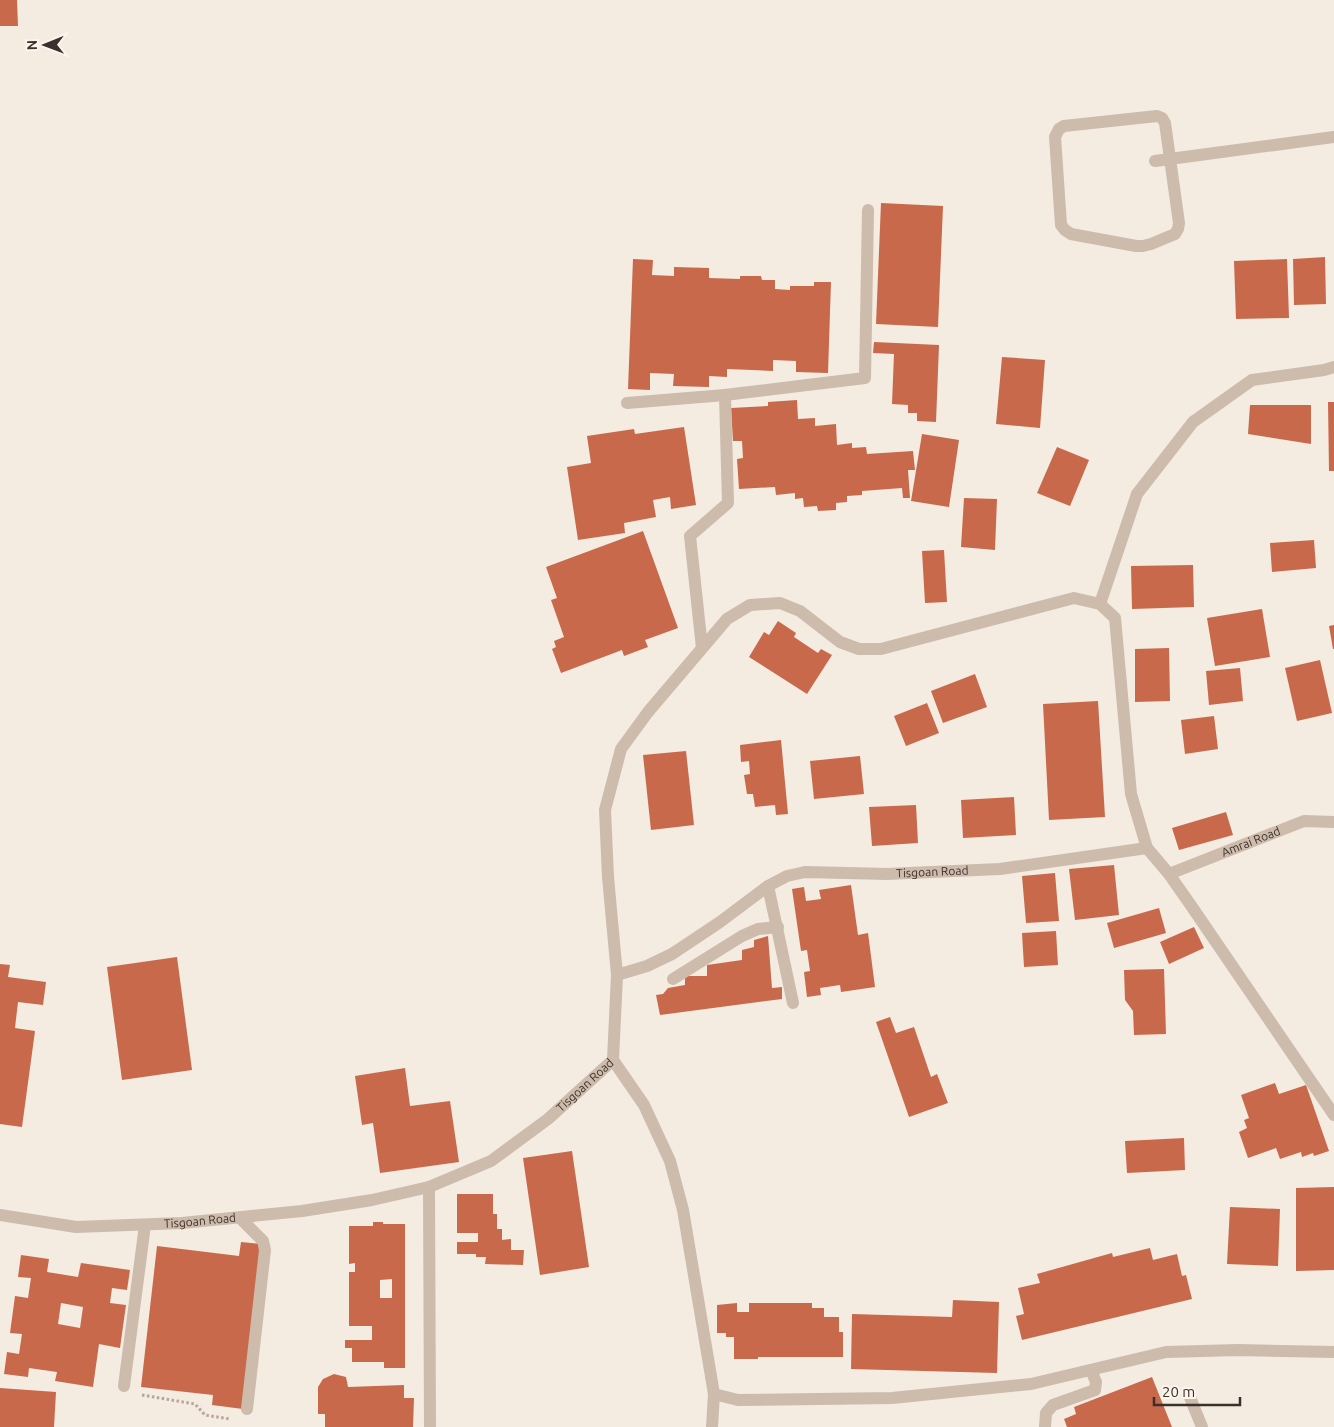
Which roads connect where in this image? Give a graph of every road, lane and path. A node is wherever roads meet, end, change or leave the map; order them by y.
1 (1334, 137) edge
2 (1170, 159) junction
3 (1155, 161) dead end
4 (868, 210) dead end
5 (1334, 366) edge
6 (725, 395) junction
7 (627, 403) dead end
8 (1100, 604) junction
9 (702, 648) junction
10 (1334, 822) edge
11 (1146, 848) junction
12 (1169, 874) junction
13 (768, 886) junction
14 (778, 927) junction
15 (617, 975) junction
16 (673, 979) dead end
17 (793, 1003) dead end
18 (613, 1060) junction
19 (1334, 1115) edge
20 (429, 1187) junction
21 (0, 1215) edge
22 (240, 1218) junction
23 (145, 1224) junction
24 (1334, 1352) edge
25 (1091, 1370) junction
26 (130, 1389) joint
27 (714, 1394) junction
28 (1188, 1395) dead end
29 (246, 1409) joint
30 (430, 1427) edge
31 (712, 1427) edge
32 (1045, 1427) edge
33 (1202, 1427) edge

1 - 2 street
2 - 2 street
2 - 3 street
4 - 6 street
5 - 8 street
6 - 7 street
6 - 9 street
8 - 9 street
8 - 11 street
9 - 15 street
10 - 12 street, Amrai Road
11 - 12 street
11 - 13 street, Tisgoan Road
12 - 19 street
13 - 14 street
13 - 15 street, Tisgoan Road
14 - 16 street
14 - 17 street
15 - 18 street, Tisgoan Road
18 - 20 street, Tisgoan Road
18 - 27 street
20 - 22 street, Tisgoan Road
20 - 30 street
21 - 23 street, Tisgoan Road
22 - 23 street, Tisgoan Road
22 - 29 street
23 - 26 street
24 - 25 street
25 - 27 street
25 - 32 street
26 - 29 path
27 - 31 street
28 - 33 street

